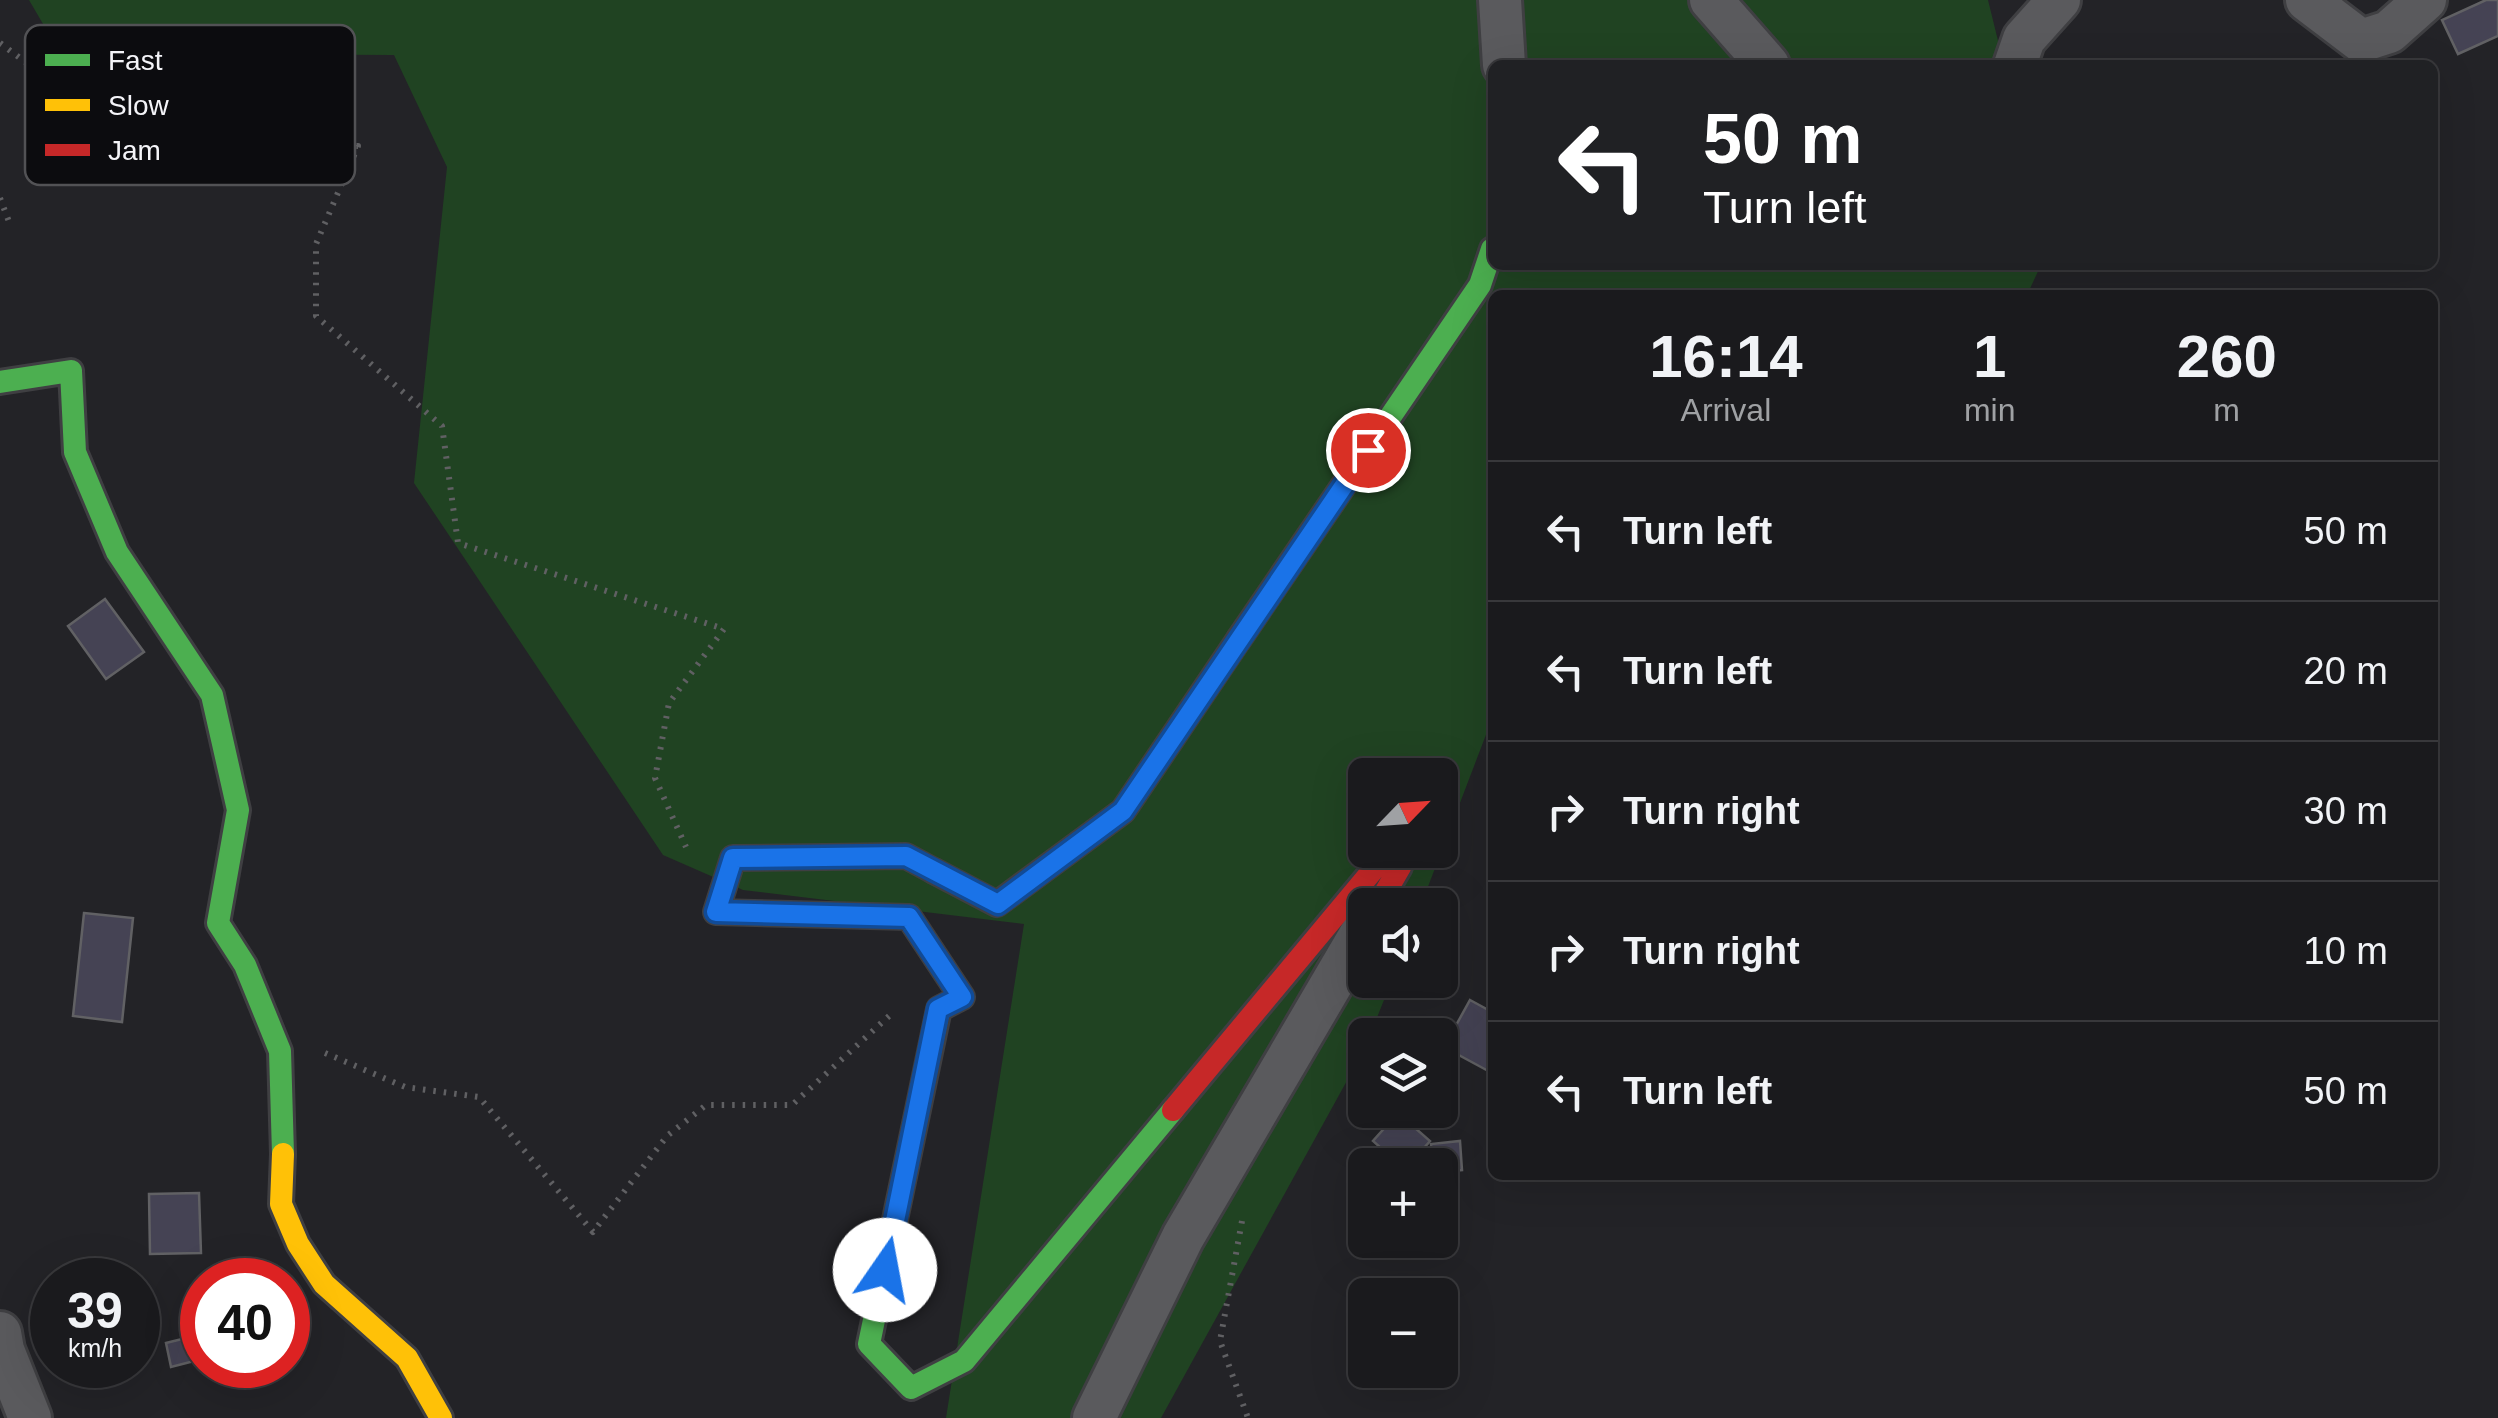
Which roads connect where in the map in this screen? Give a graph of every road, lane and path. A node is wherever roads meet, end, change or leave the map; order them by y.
1 (1500, 0) edge
2 (1711, 0) edge
3 (2059, 0) edge
4 (2307, 0) edge
5 (2425, 0) edge
6 (0, 43) edge
7 (1504, 60) edge
8 (1764, 60) edge
9 (2017, 60) edge
10 (25, 62) edge
11 (341, 185) edge
12 (0, 198) edge
13 (11, 228) dead end
14 (1488, 261) edge
15 (0, 382) edge
16 (1358, 888) edge
17 (1388, 888) edge
18 (1348, 900) edge
19 (716, 912) junction
20 (1348, 956) edge
21 (892, 1014) dead end
22 (272, 1030) junction
23 (1245, 1208) dead end
24 (0, 1333) edge
25 (30, 1418) edge
26 (441, 1418) edge
27 (1094, 1418) edge
28 (1248, 1418) edge

1 - 7 street
2 - 8 street
3 - 9 street
4 - 5 street
6 - 10 path
11 - 19 path
12 - 13 path
14 - 19 street
15 - 22 street
16 - 17 street
18 - 19 street
20 - 27 street
21 - 22 path
22 - 26 street
23 - 28 path
24 - 25 street

